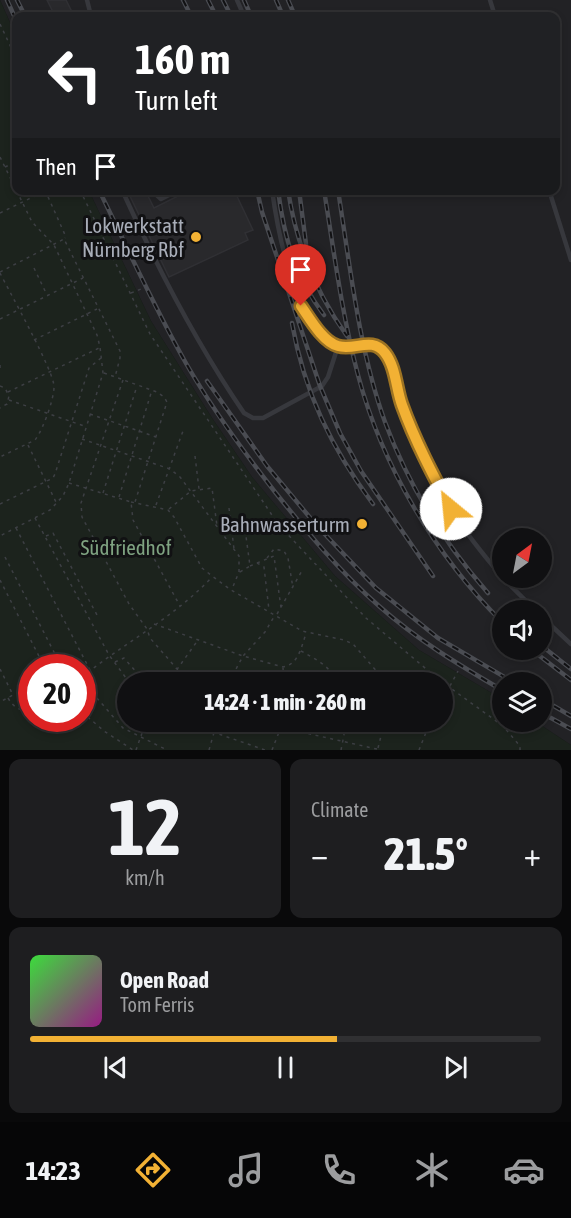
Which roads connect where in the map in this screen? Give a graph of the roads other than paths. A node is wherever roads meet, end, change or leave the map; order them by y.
1 (124, 195) edge
2 (273, 195) edge
3 (551, 195) edge
4 (571, 261) edge
5 (338, 346) junction
6 (492, 564) edge
7 (514, 588) edge
8 (525, 600) edge
9 (552, 626) edge
10 (571, 644) edge

1 - 5 lane
2 - 5 lane
3 - 4 lane
5 - 6 lane, bridge
7 - 8 lane
9 - 10 lane

